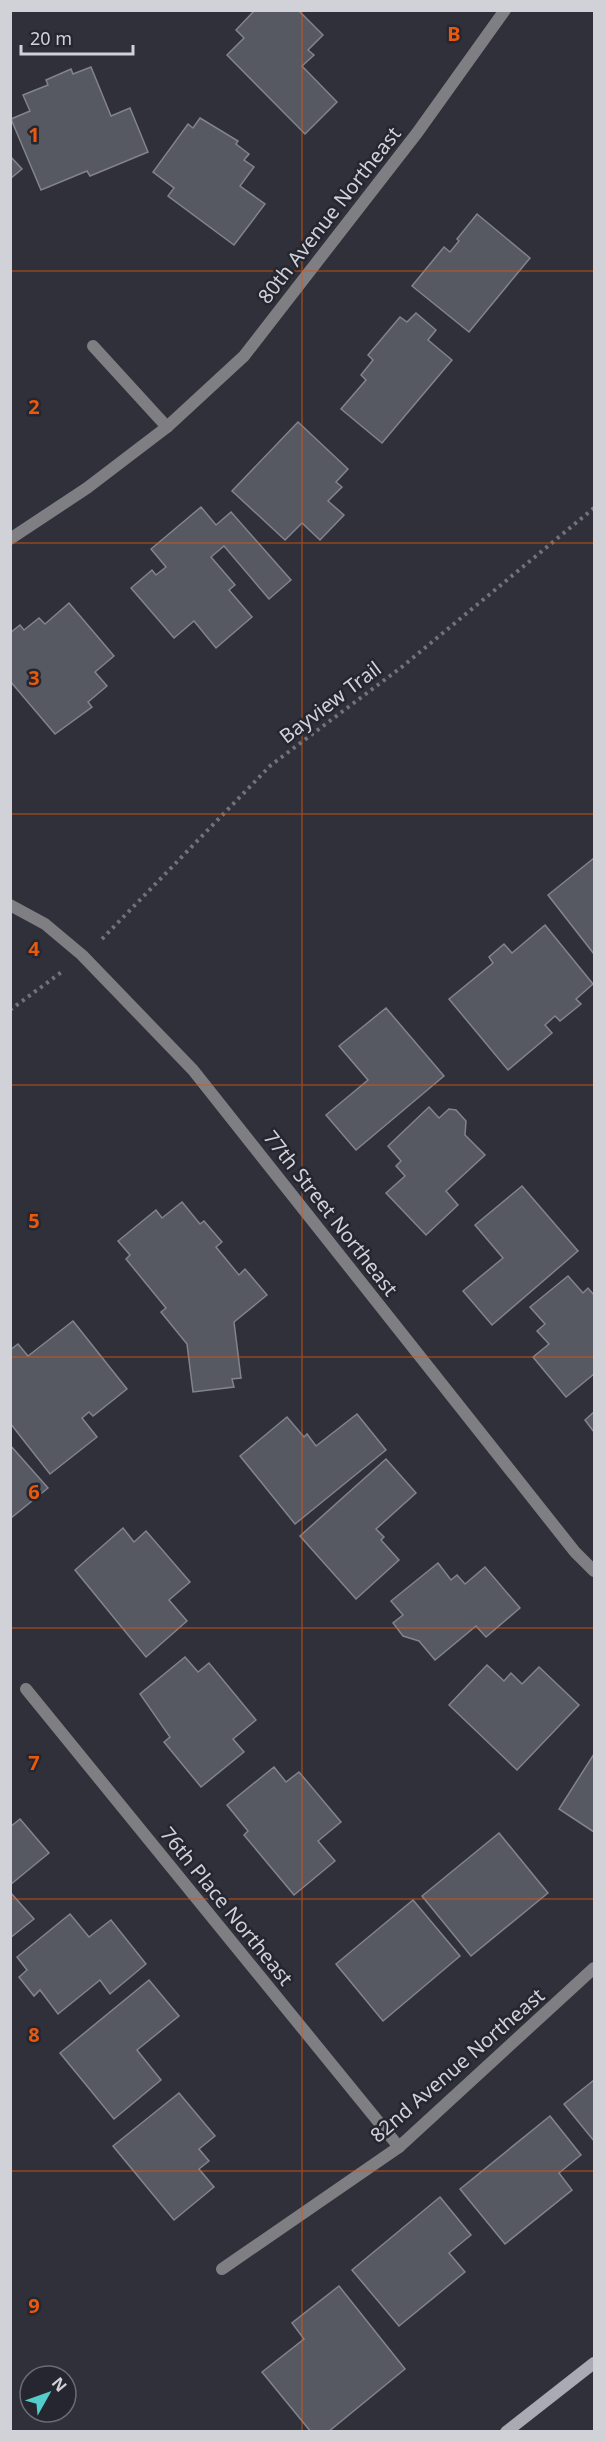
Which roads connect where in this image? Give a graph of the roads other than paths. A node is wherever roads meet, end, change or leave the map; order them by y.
1 (505, 10) edge
2 (93, 346) dead end
3 (167, 428) junction
4 (10, 539) edge
5 (10, 905) edge
6 (594, 1572) edge
7 (26, 1689) dead end
8 (594, 1968) edge
9 (399, 2147) junction
10 (222, 2269) dead end
11 (594, 2363) edge
12 (506, 2432) edge

1 - 3 street, 80th Avenue Northeast
2 - 3 street
3 - 4 street, 80th Avenue Northeast
5 - 6 street, 77th Street Northeast
7 - 9 street, 76th Place Northeast
8 - 9 street, 82nd Avenue Northeast
9 - 10 street, 82nd Avenue Northeast
11 - 12 street

